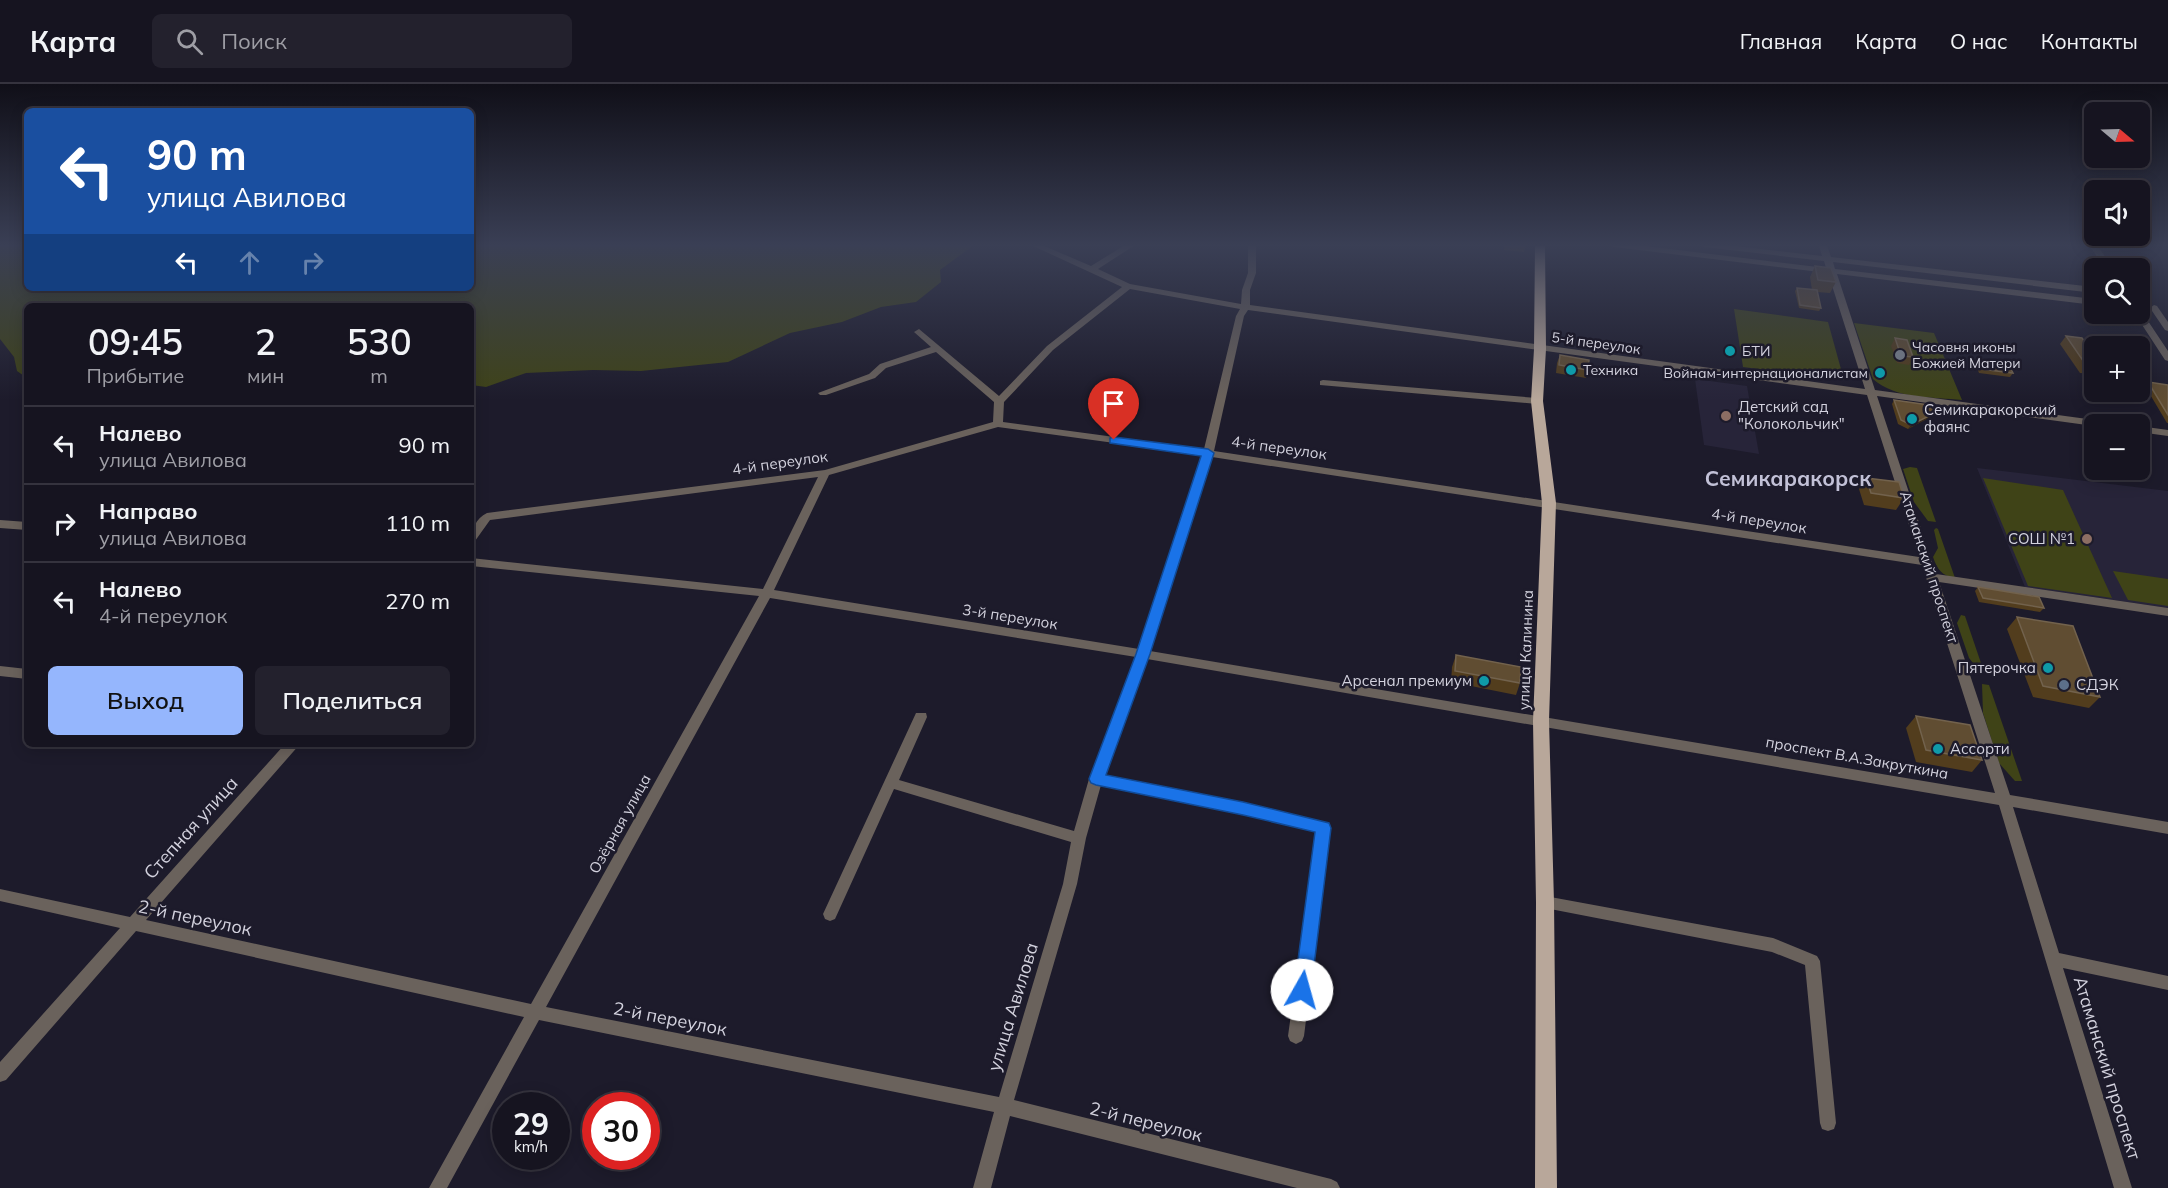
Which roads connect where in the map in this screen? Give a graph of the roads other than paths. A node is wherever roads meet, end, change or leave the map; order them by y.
1 (1115, 297) edge
2 (1187, 297) edge
3 (1246, 297) edge
4 (1540, 297) edge
5 (1840, 297) edge
6 (2055, 297) edge
7 (2084, 301) edge
8 (1245, 307) junction
9 (2154, 308) dead end
10 (2146, 324) edge
11 (2168, 328) edge
12 (919, 332) dead end
13 (938, 348) junction
14 (1540, 349) junction
15 (2168, 358) edge
16 (1323, 383) dead end
17 (823, 393) dead end
18 (1872, 394) junction
19 (1537, 400) junction
20 (999, 401) junction
21 (2084, 422) edge
22 (998, 424) junction
23 (2150, 431) edge
24 (2168, 433) edge
25 (1208, 453) junction
26 (825, 473) junction
27 (1549, 504) junction
28 (0, 524) edge
29 (24, 526) edge
30 (474, 534) edge
31 (474, 562) edge
32 (1927, 562) junction
33 (1932, 576) junction
34 (767, 592) junction
35 (2168, 612) edge
36 (1143, 654) junction
37 (0, 671) edge
38 (24, 674) edge
39 (921, 717) dead end
40 (1541, 721) junction
41 (290, 747) edge
42 (1096, 779) junction
43 (891, 783) junction
44 (2004, 799) junction
45 (2168, 828) edge
46 (1080, 838) junction
47 (0, 895) edge
48 (1545, 902) junction
49 (830, 915) dead end
50 (131, 924) junction
51 (2053, 959) junction
52 (2168, 983) edge
53 (535, 1012) junction
54 (1296, 1036) dead end
55 (0, 1074) edge
56 (1004, 1106) junction
57 (1828, 1123) dead end
58 (438, 1188) edge
59 (982, 1188) edge
60 (1331, 1188) edge
61 (1546, 1188) edge
62 (2123, 1188) edge

1 - 20 street
2 - 8 street, 5-й переулок
3 - 8 street, улица Авилова
4 - 14 main road, улица Калинина
5 - 18 street, Атаманский проспект
6 - 7 street
8 - 14 street, 5-й переулок
8 - 25 street, улица Авилова
9 - 11 street
10 - 15 street
12 - 13 street
13 - 17 street
13 - 20 street
14 - 18 street, 5-й переулок
14 - 19 main road, улица Калинина
16 - 19 street
18 - 21 street, 5-й переулок
18 - 32 street, Атаманский проспект
19 - 27 main road, улица Калинина
20 - 22 street
22 - 25 street, 4-й переулок
22 - 26 street, 4-й переулок
23 - 24 street
25 - 27 street, 4-й переулок
25 - 36 street, улица Авилова
26 - 30 street, 4-й переулок
26 - 34 street, Озёрная улица
27 - 32 street, 4-й переулок
27 - 40 main road, улица Калинина
28 - 29 street
31 - 34 street, 3-й переулок
32 - 33 street, Атаманский проспект
33 - 35 street
33 - 44 street, Атаманский проспект
34 - 36 street, 3-й переулок
34 - 53 street, Озёрная улица
36 - 40 street, 3-й переулок
36 - 42 street, улица Авилова
37 - 38 street
39 - 43 street
40 - 44 street, проспект В.А.Закруткина
40 - 48 main road, улица Калинина
41 - 50 street, Степная улица
42 - 46 street, улица Авилова
42 - 54 street
43 - 46 street
43 - 49 street
44 - 45 street, проспект В.А.Закруткина
44 - 51 street, Атаманский проспект
46 - 56 street, улица Авилова
47 - 50 street, 2-й переулок
48 - 57 street
48 - 61 main road, улица Калинина
50 - 53 street, 2-й переулок
50 - 55 street, Степная улица
51 - 52 street, Атаманский проспект
51 - 62 street, Атаманский проспект
53 - 56 street, 2-й переулок
53 - 58 street, Озёрная улица
56 - 59 street, улица Авилова
56 - 60 street, 2-й переулок

